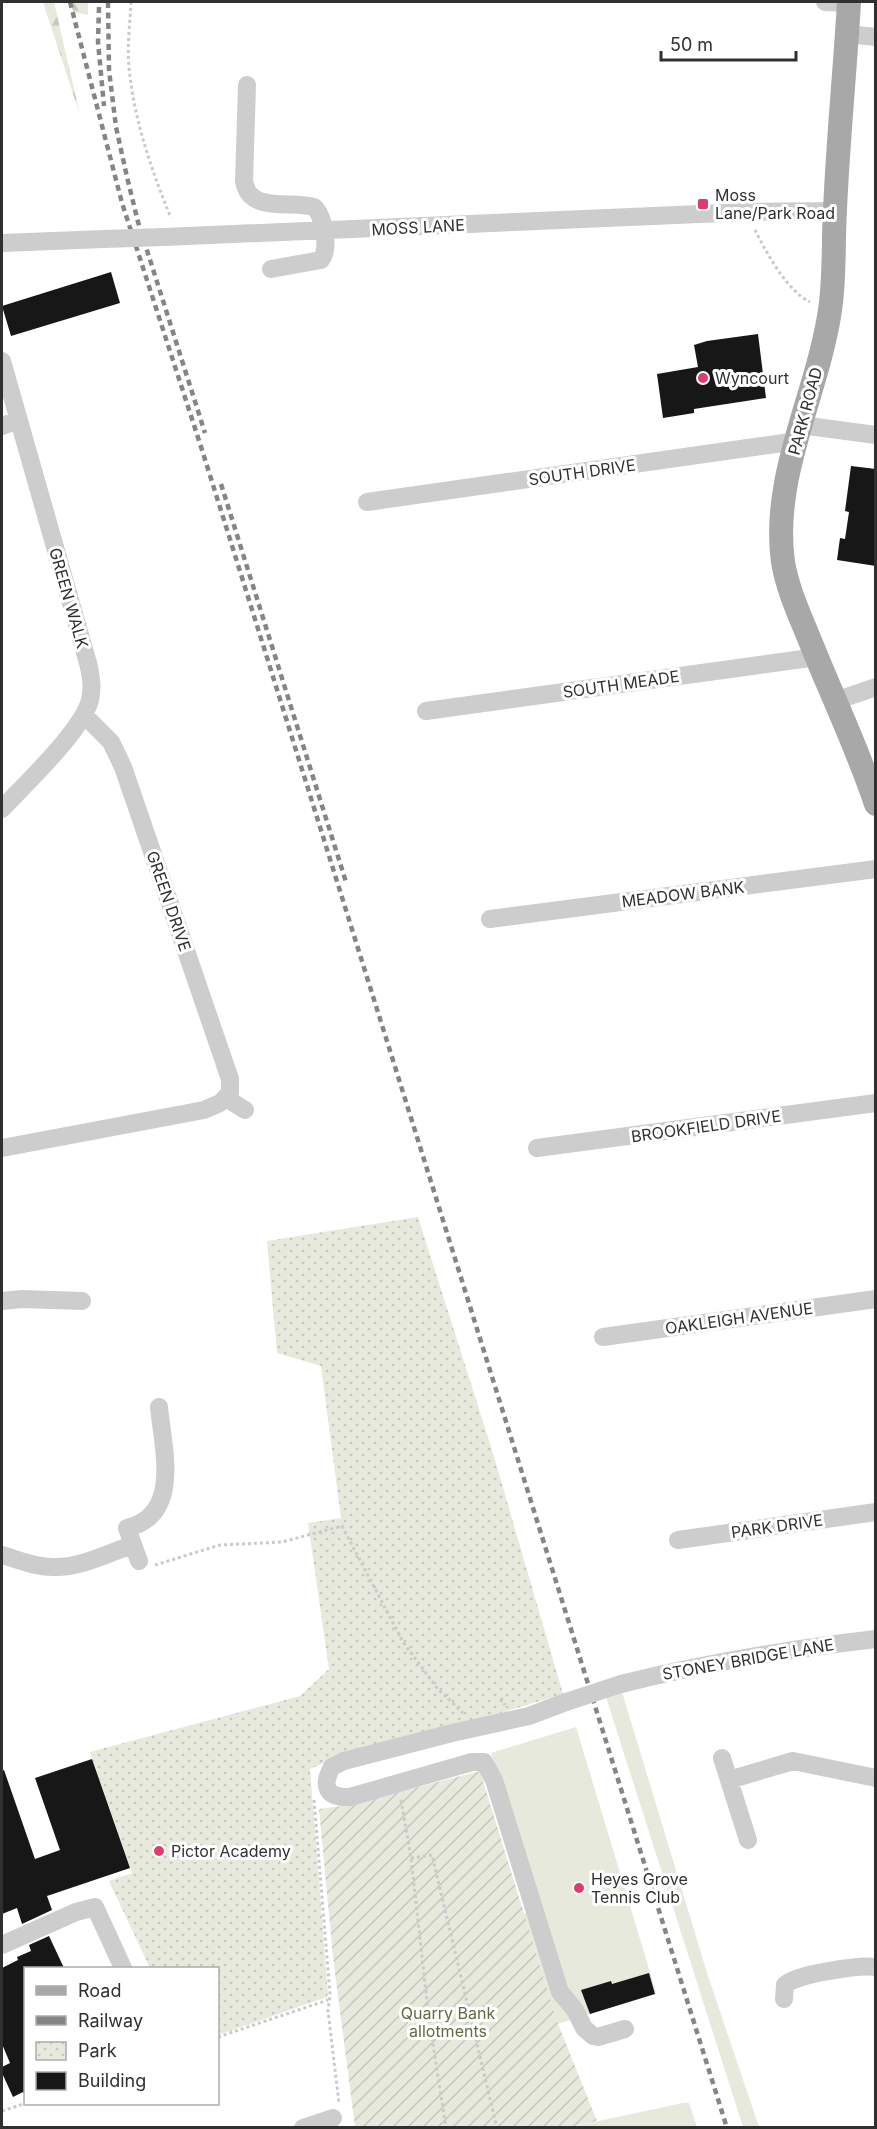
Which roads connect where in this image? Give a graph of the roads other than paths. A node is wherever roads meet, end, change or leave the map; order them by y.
1 (825, 2) edge
2 (849, 2) edge
3 (847, 34) junction
4 (876, 37) edge
5 (247, 85) dead end
6 (834, 211) junction
7 (324, 231) junction
8 (2, 243) edge
9 (271, 269) dead end
10 (2, 361) edge
11 (10, 423) edge
12 (799, 433) junction
13 (876, 435) edge
14 (367, 502) dead end
15 (817, 657) junction
16 (876, 687) edge
17 (835, 700) junction
18 (426, 711) dead end
19 (84, 715) junction
20 (876, 804) edge
21 (2, 809) edge
22 (876, 869) edge
23 (490, 919) dead end
24 (226, 1098) junction
25 (876, 1103) edge
26 (245, 1110) dead end
27 (2, 1148) edge
28 (537, 1148) dead end
29 (876, 1299) edge
30 (2, 1301) edge
31 (82, 1301) dead end
32 (603, 1337) dead end
33 (159, 1407) dead end
34 (876, 1512) edge
35 (678, 1540) dead end
36 (2, 1555) edge
37 (876, 1639) edge
38 (722, 1758) dead end
39 (876, 1778) edge
40 (729, 1780) junction
41 (748, 1840) dead end
42 (2, 1945) edge
43 (123, 1967) edge
44 (876, 1967) edge
45 (784, 2000) dead end
46 (625, 2029) dead end
47 (336, 2112) road end
48 (303, 2127) edge

1 - 2 street
2 - 3 main road, PARK ROAD
3 - 4 street
3 - 6 main road, PARK ROAD
5 - 7 street
6 - 7 street, MOSS LANE
6 - 12 main road, PARK ROAD
7 - 8 street, MOSS LANE, bridge
7 - 9 street
10 - 11 street, GREEN WALK
11 - 19 street, GREEN WALK
12 - 13 street, SOUTH DRIVE
12 - 14 street, SOUTH DRIVE
12 - 15 main road, PARK ROAD
15 - 17 main road, PARK ROAD
15 - 18 street, SOUTH MEADE
16 - 17 street
17 - 20 main road, PARK ROAD
19 - 21 street, GREEN WALK
19 - 24 street, GREEN DRIVE
22 - 23 street, MEADOW BANK
24 - 26 street
24 - 27 street
25 - 28 street, BROOKFIELD DRIVE
29 - 32 street, OAKLEIGH AVENUE
30 - 31 street
33 - 36 street
34 - 35 street, PARK DRIVE
37 - 46 street, STONEY BRIDGE LANE, bridge
38 - 40 street
39 - 40 street
40 - 41 street
42 - 43 street
44 - 45 street
47 - 48 street

